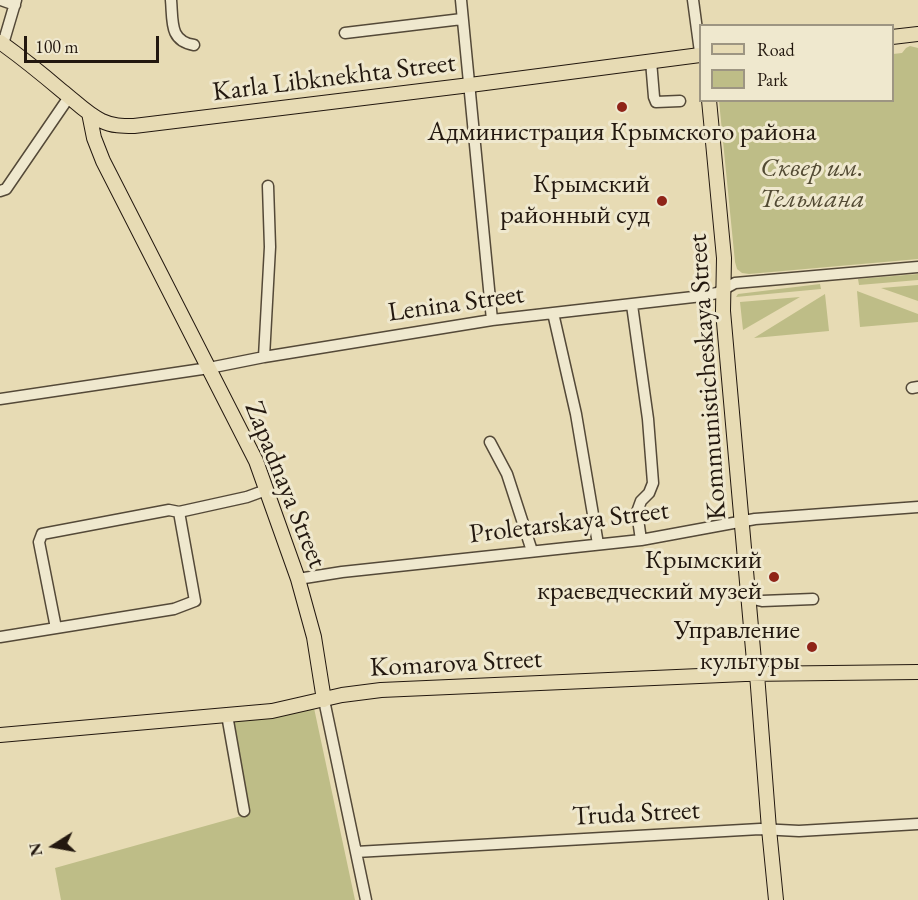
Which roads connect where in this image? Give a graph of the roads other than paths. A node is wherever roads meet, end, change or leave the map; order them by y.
1 (1, 0) edge
2 (171, 0) edge
3 (461, 0) edge
4 (693, 0) edge
5 (16, 2) edge
6 (462, 19) junction
7 (345, 33) dead end
8 (918, 34) edge
9 (894, 37) edge
10 (1, 43) edge
11 (194, 45) dead end
12 (699, 46) edge
13 (699, 54) edge
14 (651, 61) junction
15 (470, 86) junction
16 (69, 97) junction
17 (680, 102) dead end
18 (709, 102) edge
19 (89, 113) junction
20 (268, 186) dead end
21 (0, 190) edge
22 (918, 267) edge
23 (723, 290) junction
24 (632, 304) junction
25 (553, 313) junction
26 (492, 320) junction
27 (264, 357) junction
28 (209, 368) junction
29 (0, 399) edge
30 (490, 442) dead end
31 (266, 490) junction
32 (918, 507) edge
33 (179, 512) junction
34 (742, 521) junction
35 (640, 540) junction
36 (598, 544) junction
37 (532, 551) junction
38 (298, 579) junction
39 (749, 598) junction
40 (813, 599) dead end
41 (56, 628) junction
42 (0, 637) edge
43 (918, 672) edge
44 (757, 674) junction
45 (324, 700) junction
46 (226, 715) junction
47 (0, 735) edge
48 (244, 811) dead end
49 (918, 824) edge
50 (769, 829) junction
51 (356, 852) junction
52 (366, 900) edge
53 (776, 900) edge

1 - 5 street
2 - 11 street
3 - 6 street
4 - 12 street
5 - 10 street
6 - 7 street
6 - 15 street
8 - 9 main road
10 - 16 main road, Karla Libknekhta Street
13 - 14 main road, Karla Libknekhta Street
14 - 15 main road, Karla Libknekhta Street
14 - 17 street
15 - 19 main road, Karla Libknekhta Street
15 - 26 street
16 - 19 main road, Karla Libknekhta Street
16 - 21 street
18 - 23 main road, Kommunisticheskaya Street
19 - 28 main road, Zapadnaya Street
20 - 27 street
22 - 23 street, Lenina Street
23 - 24 street, Lenina Street
23 - 34 main road, Kommunisticheskaya Street
24 - 25 street, Lenina Street
24 - 35 street
25 - 26 street, Lenina Street
25 - 36 street
26 - 27 street, Lenina Street
27 - 28 street, Lenina Street
28 - 29 street, Lenina Street
28 - 31 main road, Zapadnaya Street
30 - 37 street
31 - 33 street
31 - 38 main road, Zapadnaya Street
32 - 34 street, Proletarskaya Street
33 - 41 street
33 - 41 street
34 - 35 street, Proletarskaya Street
34 - 39 main road, Kommunisticheskaya Street
35 - 36 street, Proletarskaya Street
36 - 37 street, Proletarskaya Street
37 - 38 street, Proletarskaya Street
38 - 45 main road, Zapadnaya Street
39 - 40 street
39 - 44 main road, Kommunisticheskaya Street
41 - 42 street
43 - 44 main road, Komarova Street
44 - 45 main road, Komarova Street
44 - 50 main road, Kommunisticheskaya Street
45 - 46 main road, Komarova Street
45 - 51 street, Zapadnaya Street
46 - 47 main road, Komarova Street
46 - 48 street
49 - 50 street, Truda Street
50 - 51 street, Truda Street
50 - 53 main road, Kommunisticheskaya Street
51 - 52 street, Zapadnaya Street

